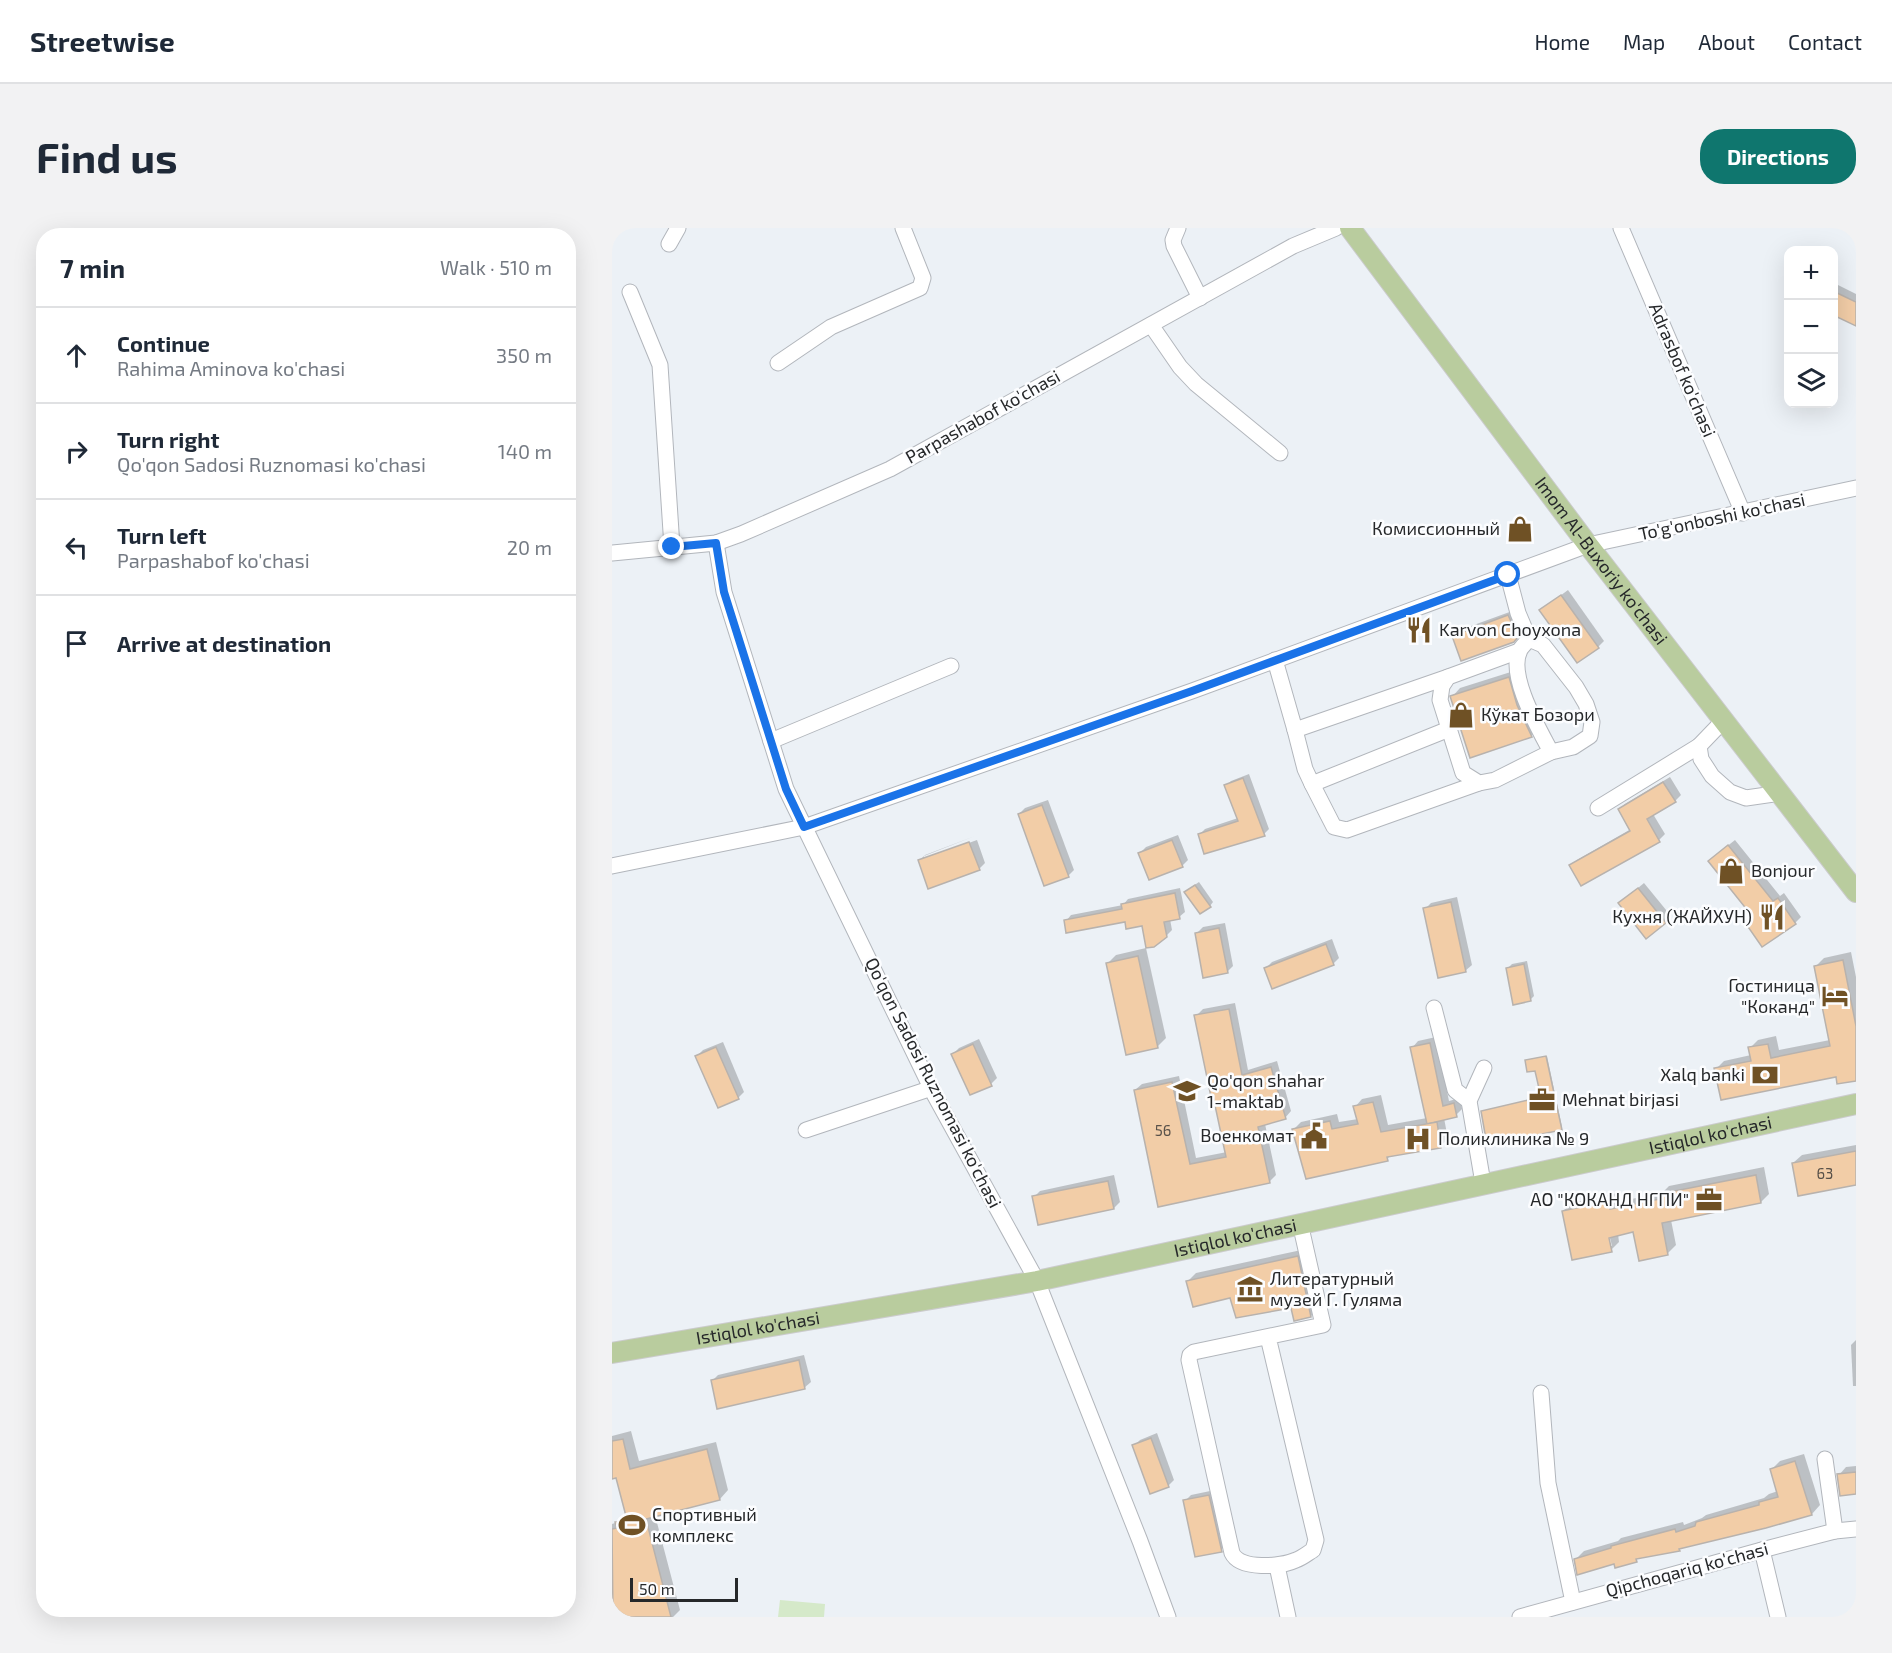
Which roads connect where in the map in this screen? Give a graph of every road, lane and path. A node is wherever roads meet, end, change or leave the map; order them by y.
1 (678, 228) edge
2 (903, 228) edge
3 (1178, 228) edge
4 (1336, 228) edge
5 (1350, 228) edge
6 (1621, 228) edge
7 (669, 243) dead end
8 (630, 292) dead end
9 (1200, 298) junction
10 (1151, 325) junction
11 (778, 363) dead end
12 (1280, 453) dead end
13 (1856, 488) edge
14 (1743, 513) junction
15 (716, 543) junction
16 (1588, 545) junction
17 (672, 547) junction
18 (612, 553) edge
19 (1508, 575) junction
20 (1524, 645) junction
21 (1275, 660) junction
22 (951, 666) dead end
23 (1448, 677) junction
24 (1724, 720) junction
25 (1449, 729) junction
26 (1295, 730) junction
27 (771, 741) junction
28 (1699, 746) junction
29 (1551, 752) junction
30 (1479, 783) junction
31 (1312, 784) junction
32 (1781, 793) junction
33 (1598, 808) dead end
34 (804, 827) junction
35 (612, 866) edge
36 (1856, 891) edge
37 (1434, 1008) dead end
38 (1484, 1068) dead end
39 (932, 1088) junction
40 (1469, 1101) junction
41 (1856, 1104) edge
42 (806, 1130) dead end
43 (1483, 1183) junction
44 (1300, 1223) junction
45 (1037, 1281) junction
46 (1268, 1337) junction
47 (612, 1353) edge
48 (1541, 1394) dead end
49 (1825, 1459) dead end
50 (1856, 1529) edge
51 (1836, 1531) junction
52 (1762, 1550) junction
53 (1277, 1566) junction
54 (1573, 1602) junction
55 (1168, 1617) edge
56 (1288, 1617) edge
57 (1520, 1617) edge
58 (1778, 1617) edge

1 - 7 street
2 - 11 street
3 - 9 street
4 - 9 street, Parpashabof ko'chasi
5 - 16 main road, Imom Al-Buxoriy ko'chasi
6 - 14 street, Adrasbof ko'chasi
8 - 17 street
9 - 10 street, Parpashabof ko'chasi
10 - 12 street
10 - 15 street, Parpashabof ko'chasi
13 - 14 street, To'g'onboshi ko'chasi
14 - 16 street, To'g'onboshi ko'chasi
15 - 17 street, Parpashabof ko'chasi
15 - 27 street, Qo'qon Sadosi Ruznomasi ko'chasi
16 - 19 street, To'g'onboshi ko'chasi
16 - 24 main road, Imom Al-Buxoriy ko'chasi
17 - 18 street, Parpashabof ko'chasi
19 - 20 street
19 - 21 street, To'g'onboshi ko'chasi
20 - 23 street
20 - 29 street
20 - 29 street
21 - 26 street
21 - 34 street, To'g'onboshi ko'chasi
22 - 27 street
23 - 25 street
23 - 26 street
24 - 28 street
24 - 32 main road, Imom Al-Buxoriy ko'chasi
25 - 30 street
25 - 31 street
26 - 31 street
27 - 34 street, Qo'qon Sadosi Ruznomasi ko'chasi
28 - 32 street
28 - 33 street
29 - 30 street
30 - 31 street
32 - 36 main road, Imom Al-Buxoriy ko'chasi
34 - 35 street, To'g'onboshi ko'chasi
34 - 39 street, Qo'qon Sadosi Ruznomasi ko'chasi
37 - 40 street
38 - 40 street
39 - 42 street
39 - 45 street, Qo'qon Sadosi Ruznomasi ko'chasi
40 - 43 street
41 - 43 main road, Istiqlol ko'chasi
43 - 44 main road, Istiqlol ko'chasi
44 - 45 main road, Istiqlol ko'chasi
44 - 46 street
45 - 47 main road, Istiqlol ko'chasi
45 - 55 street, Qo'qon Sadosi Ruznomasi ko'chasi
46 - 53 street
46 - 53 street
48 - 54 street
49 - 51 street
50 - 51 street, Qipchoqariq ko'chasi
51 - 52 street, Qipchoqariq ko'chasi
52 - 54 street, Qipchoqariq ko'chasi
52 - 58 street
53 - 56 street
54 - 57 street, Qipchoqariq ko'chasi

